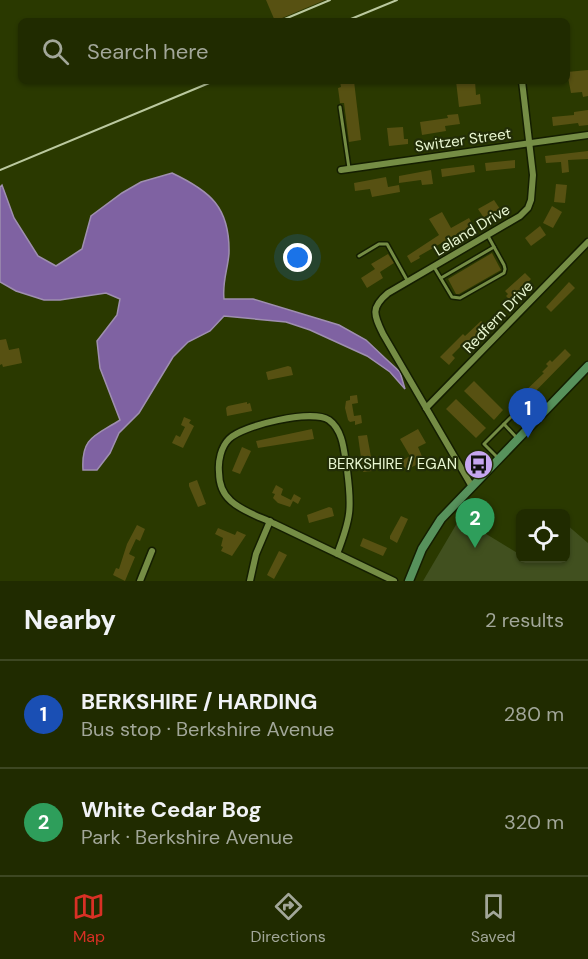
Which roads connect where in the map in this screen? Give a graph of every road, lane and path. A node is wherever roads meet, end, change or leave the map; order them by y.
1 (522, 84) edge
2 (340, 107) dead end
3 (588, 135) edge
4 (530, 142) junction
5 (349, 168) junction
6 (341, 170) dead end
7 (488, 236) junction
8 (588, 242) edge
9 (494, 246) junction
10 (358, 256) dead end
11 (434, 267) junction
12 (441, 278) junction
13 (408, 282) junction
14 (588, 366) edge
15 (426, 408) junction
16 (511, 417) dead end
17 (504, 424) junction
18 (518, 438) junction
19 (498, 458) junction
20 (471, 485) junction
21 (270, 521) junction
22 (152, 551) dead end
23 (337, 554) junction
24 (140, 581) edge
25 (250, 581) edge
26 (394, 581) edge
27 (409, 581) edge

1 - 4 street, Leland Drive
2 - 5 lane
3 - 4 street, Switzer Street
4 - 5 street, Switzer Street
4 - 7 street, Leland Drive
5 - 6 street, Switzer Street
7 - 9 lane
7 - 11 street, Leland Drive
8 - 15 street, Redfern Drive
9 - 12 lane
9 - 12 lane
10 - 13 lane
11 - 12 lane
11 - 13 street, Leland Drive
13 - 15 street, Leland Drive
14 - 18 main road
15 - 20 street
16 - 17 lane
17 - 18 lane
17 - 19 lane
18 - 19 main road
19 - 20 main road
20 - 27 main road
21 - 23 street
21 - 23 street
21 - 25 street
22 - 24 street
23 - 26 street

